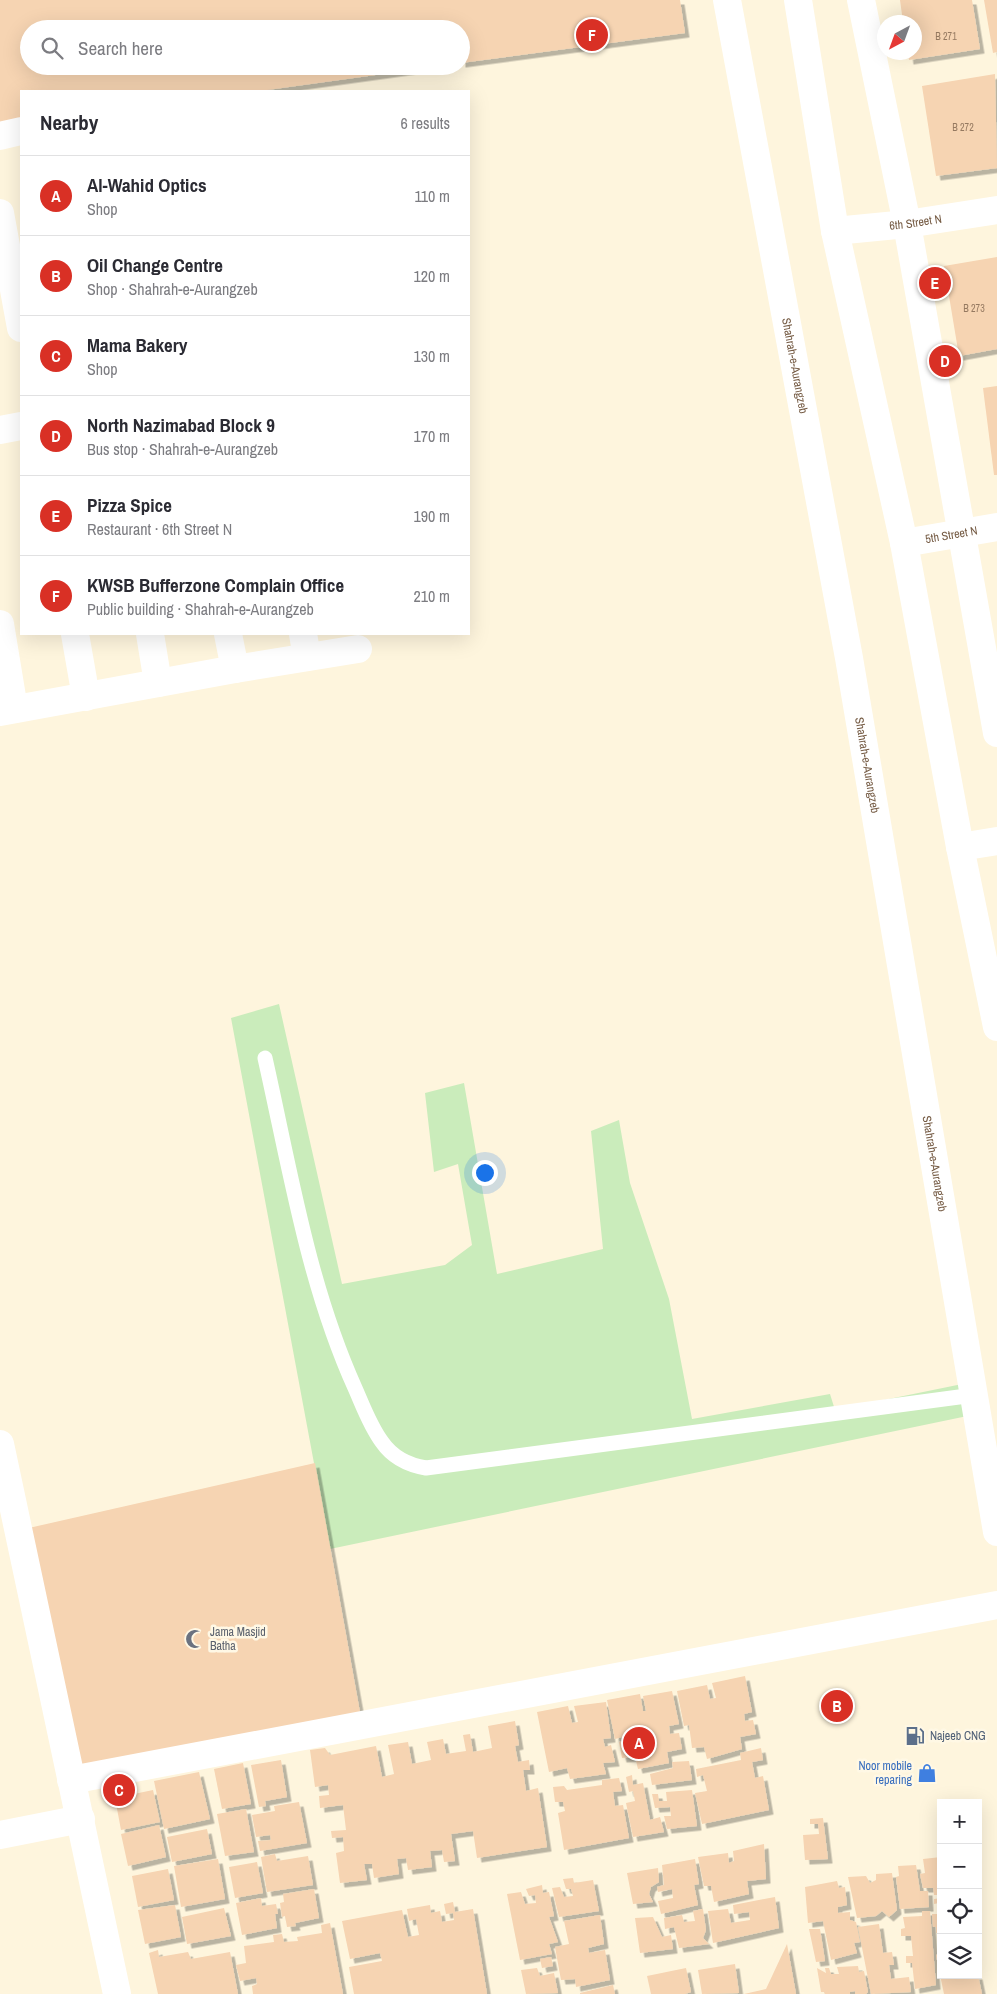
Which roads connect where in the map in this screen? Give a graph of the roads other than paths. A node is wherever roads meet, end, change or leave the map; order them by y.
1 (727, 0) edge
2 (798, 0) edge
3 (861, 0) edge
4 (20, 131) edge
5 (0, 136) edge
6 (997, 210) edge
7 (0, 213) edge
8 (907, 224) junction
9 (835, 231) junction
10 (20, 323) edge
11 (20, 426) edge
12 (0, 430) edge
13 (997, 527) edge
14 (962, 534) junction
15 (904, 543) junction
16 (0, 624) edge
17 (75, 635) edge
18 (150, 635) edge
19 (228, 635) edge
20 (305, 645) edge
21 (358, 649) dead end
22 (235, 669) junction
23 (158, 683) junction
24 (86, 697) junction
25 (7, 710) edge
26 (997, 733) edge
27 (997, 841) edge
28 (960, 847) junction
29 (997, 1027) edge
30 (265, 1058) dead end
31 (974, 1396) junction
32 (0, 1444) edge
33 (997, 1532) edge
34 (997, 1605) edge
35 (71, 1780) junction
36 (82, 1819) junction
37 (0, 1835) edge
38 (117, 1994) edge

1 - 31 street, Shahrah-e-Aurangzeb
2 - 9 street
3 - 8 street
4 - 5 street
6 - 8 street, 6th Street N
7 - 10 street
8 - 9 street, 6th Street N
8 - 14 street
9 - 15 street
11 - 12 street
13 - 14 street, 5th Street N
14 - 15 street, 5th Street N
14 - 26 street
15 - 28 street
16 - 25 street
17 - 24 street
18 - 23 street
19 - 22 street
20 - 21 street
20 - 22 street
22 - 23 street
23 - 24 street
24 - 25 street
27 - 28 street
28 - 29 street
30 - 31 lane
31 - 33 street, Shahrah-e-Aurangzeb
32 - 35 street
34 - 35 street
35 - 36 street
36 - 37 street
36 - 38 street

